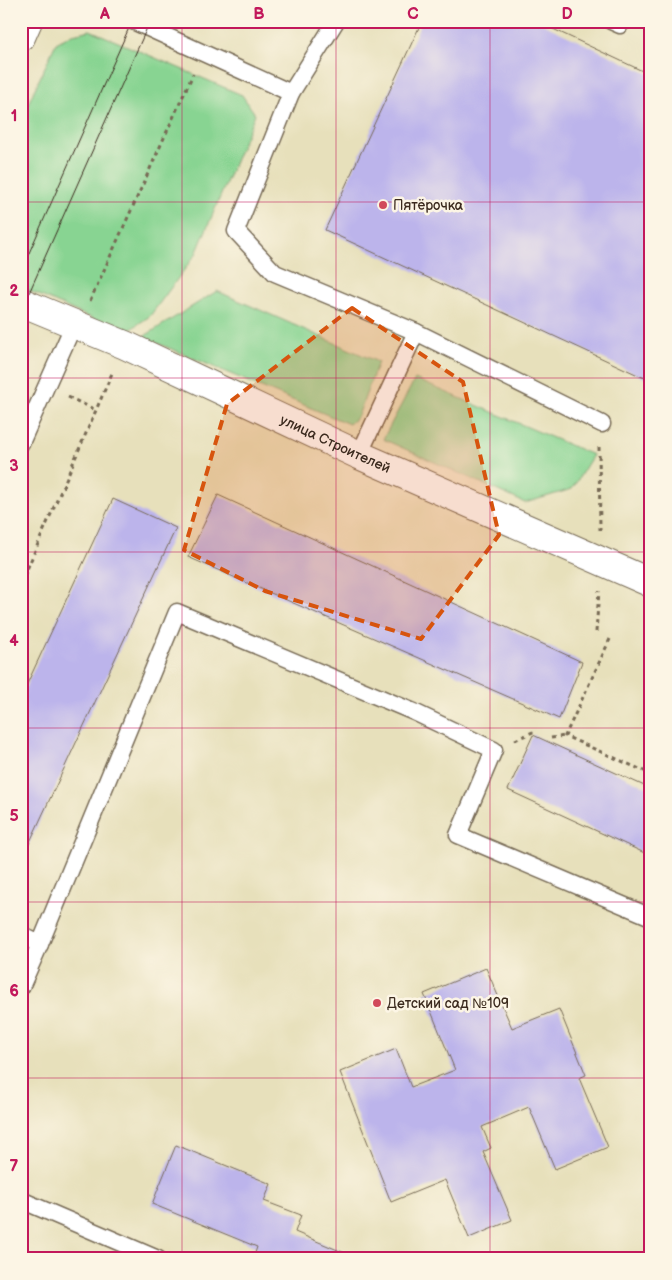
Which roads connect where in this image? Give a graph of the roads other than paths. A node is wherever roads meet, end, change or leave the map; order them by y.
1 (28, 21) edge
2 (133, 21) edge
3 (336, 21) edge
4 (611, 21) edge
5 (622, 21) edge
6 (21, 37) edge
7 (291, 93) junction
8 (21, 302) edge
9 (76, 325) junction
10 (416, 332) junction
11 (602, 424) dead end
12 (21, 443) edge
13 (359, 455) junction
14 (651, 583) edge
15 (651, 917) edge
16 (21, 935) edge
17 (40, 944) junction
18 (21, 987) edge
19 (21, 1200) edge
20 (158, 1259) edge

1 - 6 street
2 - 7 lane
3 - 7 lane
4 - 5 lane
7 - 10 lane
8 - 9 street, улица Строителей
9 - 12 lane
9 - 13 street, улица Строителей
10 - 11 lane
10 - 13 lane
13 - 14 street, улица Строителей
15 - 17 lane
16 - 17 lane
17 - 18 lane
19 - 20 lane

